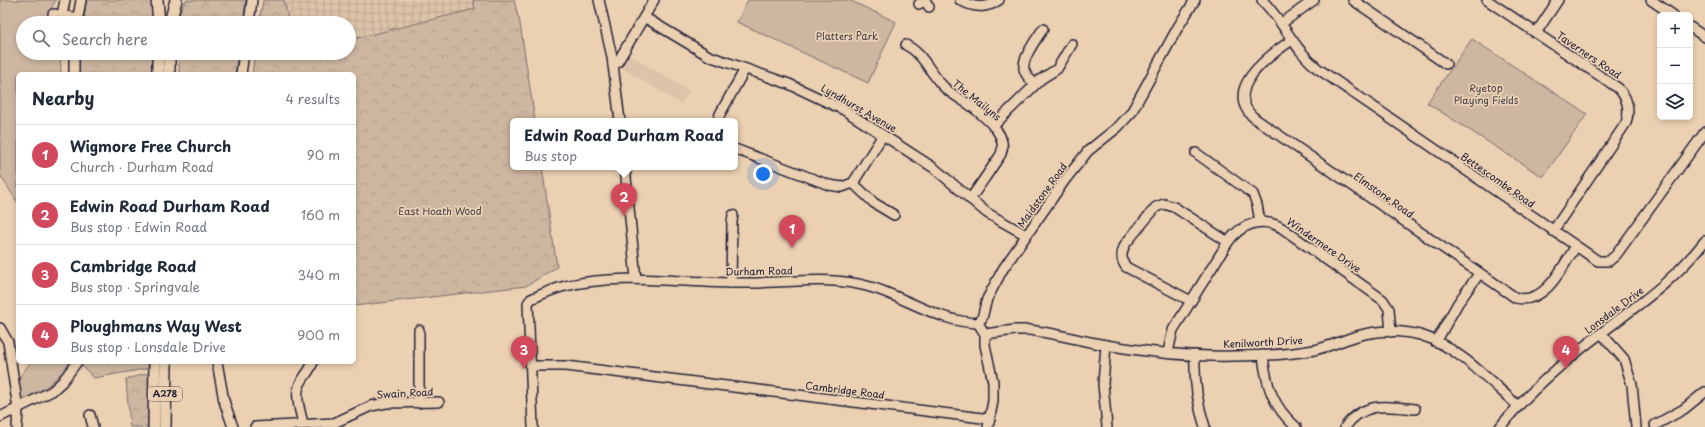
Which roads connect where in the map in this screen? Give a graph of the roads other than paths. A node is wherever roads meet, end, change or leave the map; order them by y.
1 (65, 0) edge
2 (81, 0) edge
3 (157, 0) edge
4 (176, 0) edge
5 (252, 0) edge
6 (599, 0) edge
7 (654, 0) edge
8 (960, 0) edge
9 (999, 0) edge
10 (1195, 0) edge
11 (1262, 0) edge
12 (1314, 0) edge
13 (1353, 0) edge
14 (1488, 0) edge
15 (1558, 0) edge
16 (1651, 0) edge
17 (1669, 12) edge
18 (62, 16) edge
19 (79, 16) edge
20 (158, 16) edge
21 (172, 16) edge
22 (250, 16) edge
23 (644, 17) junction
24 (1282, 23) junction
25 (1042, 29) dead end
26 (1693, 29) edge
27 (1536, 33) junction
28 (1705, 37) edge
29 (1292, 40) junction
30 (1072, 44) dead end
31 (906, 45) dead end
32 (74, 60) edge
33 (158, 60) edge
34 (169, 60) edge
35 (243, 60) edge
36 (1446, 64) dead end
37 (613, 65) junction
38 (745, 68) junction
39 (74, 72) edge
40 (158, 72) edge
41 (169, 72) edge
42 (241, 72) edge
43 (1035, 84) junction
44 (620, 118) edge
45 (719, 118) edge
46 (994, 126) junction
47 (1705, 132) edge
48 (883, 135) junction
49 (738, 150) edge
50 (1196, 153) dead end
51 (626, 170) edge
52 (853, 183) junction
53 (970, 199) junction
54 (733, 215) dead end
55 (894, 215) dead end
56 (1260, 222) junction
57 (1553, 231) junction
58 (1026, 235) junction
59 (1705, 241) edge
60 (1228, 242) junction
61 (1576, 246) junction
62 (1479, 274) junction
63 (636, 279) junction
64 (731, 283) junction
65 (1191, 301) junction
66 (978, 323) junction
67 (0, 328) edge
68 (419, 330) dead end
69 (1390, 332) junction
70 (1601, 333) junction
71 (985, 334) junction
72 (1436, 342) junction
73 (1106, 345) junction
74 (1168, 352) junction
75 (1195, 355) junction
76 (1263, 355) junction
77 (76, 364) edge
78 (155, 364) edge
79 (166, 364) edge
80 (217, 364) edge
81 (312, 364) edge
82 (530, 366) junction
83 (1705, 392) edge
84 (439, 402) dead end
85 (419, 403) junction
86 (1517, 405) junction
87 (18, 409) junction
88 (1415, 410) dead end
89 (90, 415) dead end
90 (0, 417) edge
91 (989, 423) edge
92 (303, 424) junction
93 (1656, 425) dead end
94 (17, 427) edge
95 (93, 427) edge
96 (154, 427) edge
97 (165, 427) edge
98 (233, 427) edge
99 (255, 427) edge
100 (533, 427) edge
101 (1107, 427) edge
102 (1205, 427) edge
103 (1296, 427) edge
104 (1345, 427) edge
105 (1500, 427) edge
106 (1636, 427) edge

1 - 18 street
2 - 19 street
3 - 20 main road
4 - 21 main road
5 - 22 street
6 - 37 street
7 - 23 street
8 - 9 street
10 - 58 street, Maidstone Road
11 - 24 street, Bettescombe Road
12 - 24 street
13 - 36 street
14 - 27 street, Taverners Road
15 - 27 street
16 - 17 street
23 - 37 street
23 - 38 street, Lyndhurst Avenue
24 - 29 street, Bettescombe Road
25 - 43 street
26 - 28 street
27 - 57 street, Taverners Road
29 - 57 street, Bettescombe Road
29 - 62 street, Elmstone Road
30 - 43 street
31 - 46 street, The Mailyns
32 - 39 street
33 - 40 main road
34 - 41 main road
35 - 42 street
37 - 44 street
38 - 45 street
38 - 48 street, Lyndhurst Avenue
43 - 46 street
46 - 53 street, The Mailyns
47 - 61 street, Bettescombe Road
48 - 52 street
48 - 53 street, Lyndhurst Avenue
49 - 52 street
50 - 56 street
51 - 63 street
52 - 55 street
53 - 58 street, Lyndhurst Avenue
54 - 64 street
56 - 60 street
56 - 69 street, Windermere Drive
57 - 61 street, Bettescombe Road
58 - 66 street, Maidstone Road
59 - 70 street, Lonsdale Drive
60 - 65 street
60 - 65 street
61 - 62 street, Elmstone Road
62 - 72 street
63 - 64 street, Durham Road
63 - 82 street, Durham Road
64 - 66 street, Durham Road
65 - 74 street
66 - 71 street
67 - 87 street
68 - 85 street
69 - 72 street, Kenilworth Drive
69 - 76 street, Kenilworth Drive
70 - 86 street, Lonsdale Drive
70 - 106 street
71 - 73 street, Kenilworth Drive
71 - 91 street
72 - 86 street, Kenilworth Drive
73 - 74 street, Kenilworth Drive
73 - 101 street
74 - 75 street, Kenilworth Drive
75 - 76 street, Kenilworth Drive
75 - 102 street
76 - 103 street
77 - 87 street
78 - 96 main road, A278
79 - 97 main road, A278
80 - 98 street
81 - 92 street
82 - 91 street, Cambridge Road
82 - 100 street
83 - 93 street
84 - 85 street, Swain Road
85 - 92 street, Swain Road
86 - 105 street, Lonsdale Drive
87 - 90 street
87 - 94 street
88 - 104 street
89 - 95 street
92 - 99 street, Swain Road

